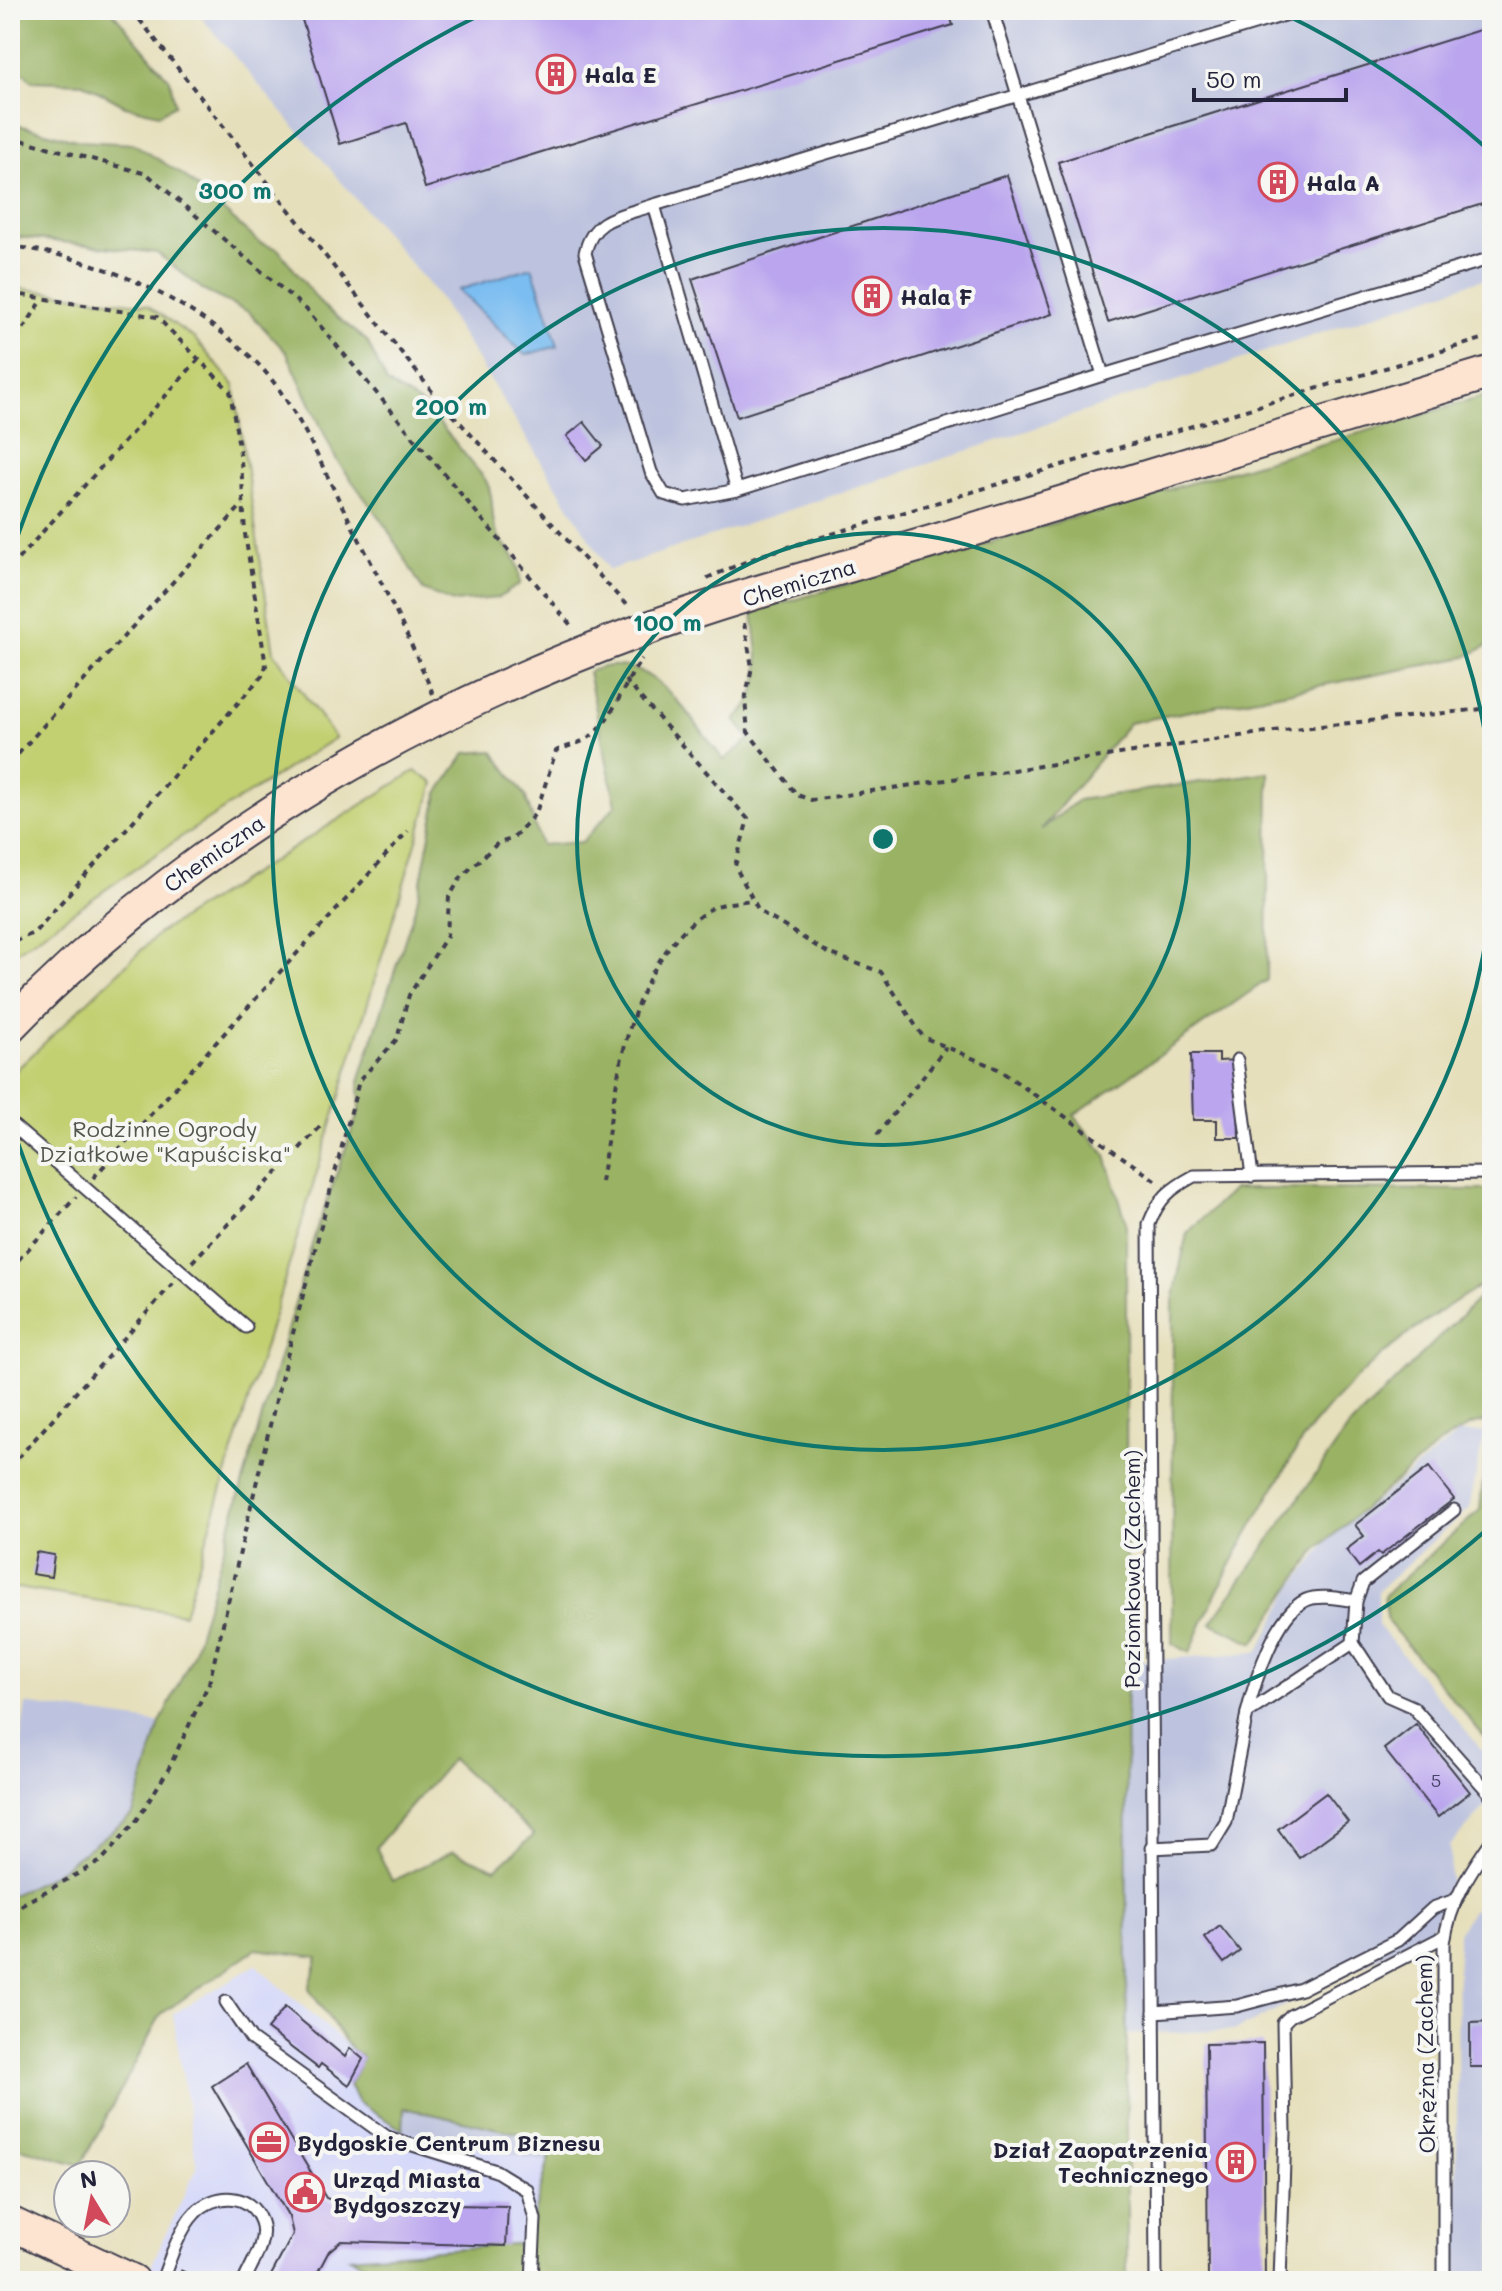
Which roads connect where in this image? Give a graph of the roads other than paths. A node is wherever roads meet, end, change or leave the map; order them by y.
1 (992, 10) edge
2 (1301, 10) edge
3 (1018, 96) junction
4 (654, 205) junction
5 (1492, 258) edge
6 (1492, 372) edge
7 (1103, 375) junction
8 (737, 490) junction
9 (10, 1026) edge
10 (1237, 1060) dead end
11 (10, 1123) edge
12 (1492, 1173) edge
13 (1252, 1176) junction
14 (246, 1327) dead end
15 (1454, 1510) dead end
16 (1356, 1601) junction
17 (1353, 1643) junction
18 (1247, 1713) junction
19 (1492, 1796) edge
20 (1492, 1840) edge
21 (1151, 1848) junction
22 (1455, 1900) junction
23 (1445, 1936) junction
24 (226, 2002) dead end
25 (1154, 2012) junction
26 (10, 2223) edge
27 (10, 2272) edge
28 (29, 2281) edge
29 (133, 2281) edge
30 (162, 2281) edge
31 (244, 2281) edge
32 (532, 2281) edge
33 (1156, 2281) edge
34 (1280, 2281) edge
35 (1444, 2281) edge

1 - 3 lane
2 - 3 lane
3 - 4 lane
3 - 7 lane
4 - 8 lane
4 - 8 lane
5 - 7 lane
6 - 9 street, Chemiczna
7 - 8 lane
10 - 13 lane
11 - 14 lane
12 - 13 lane
13 - 21 lane, Poziomkowa (Zachem)
15 - 16 lane
16 - 17 lane
16 - 18 lane
17 - 18 lane
17 - 19 lane
18 - 21 lane
20 - 22 lane, Okrężna (Zachem)
21 - 25 lane, Poziomkowa (Zachem)
22 - 23 lane, Okrężna (Zachem)
22 - 25 lane
23 - 34 lane
23 - 35 lane, Okrężna (Zachem)
24 - 32 lane
25 - 33 lane, Poziomkowa (Zachem)
26 - 29 street
27 - 28 lane
30 - 31 lane

